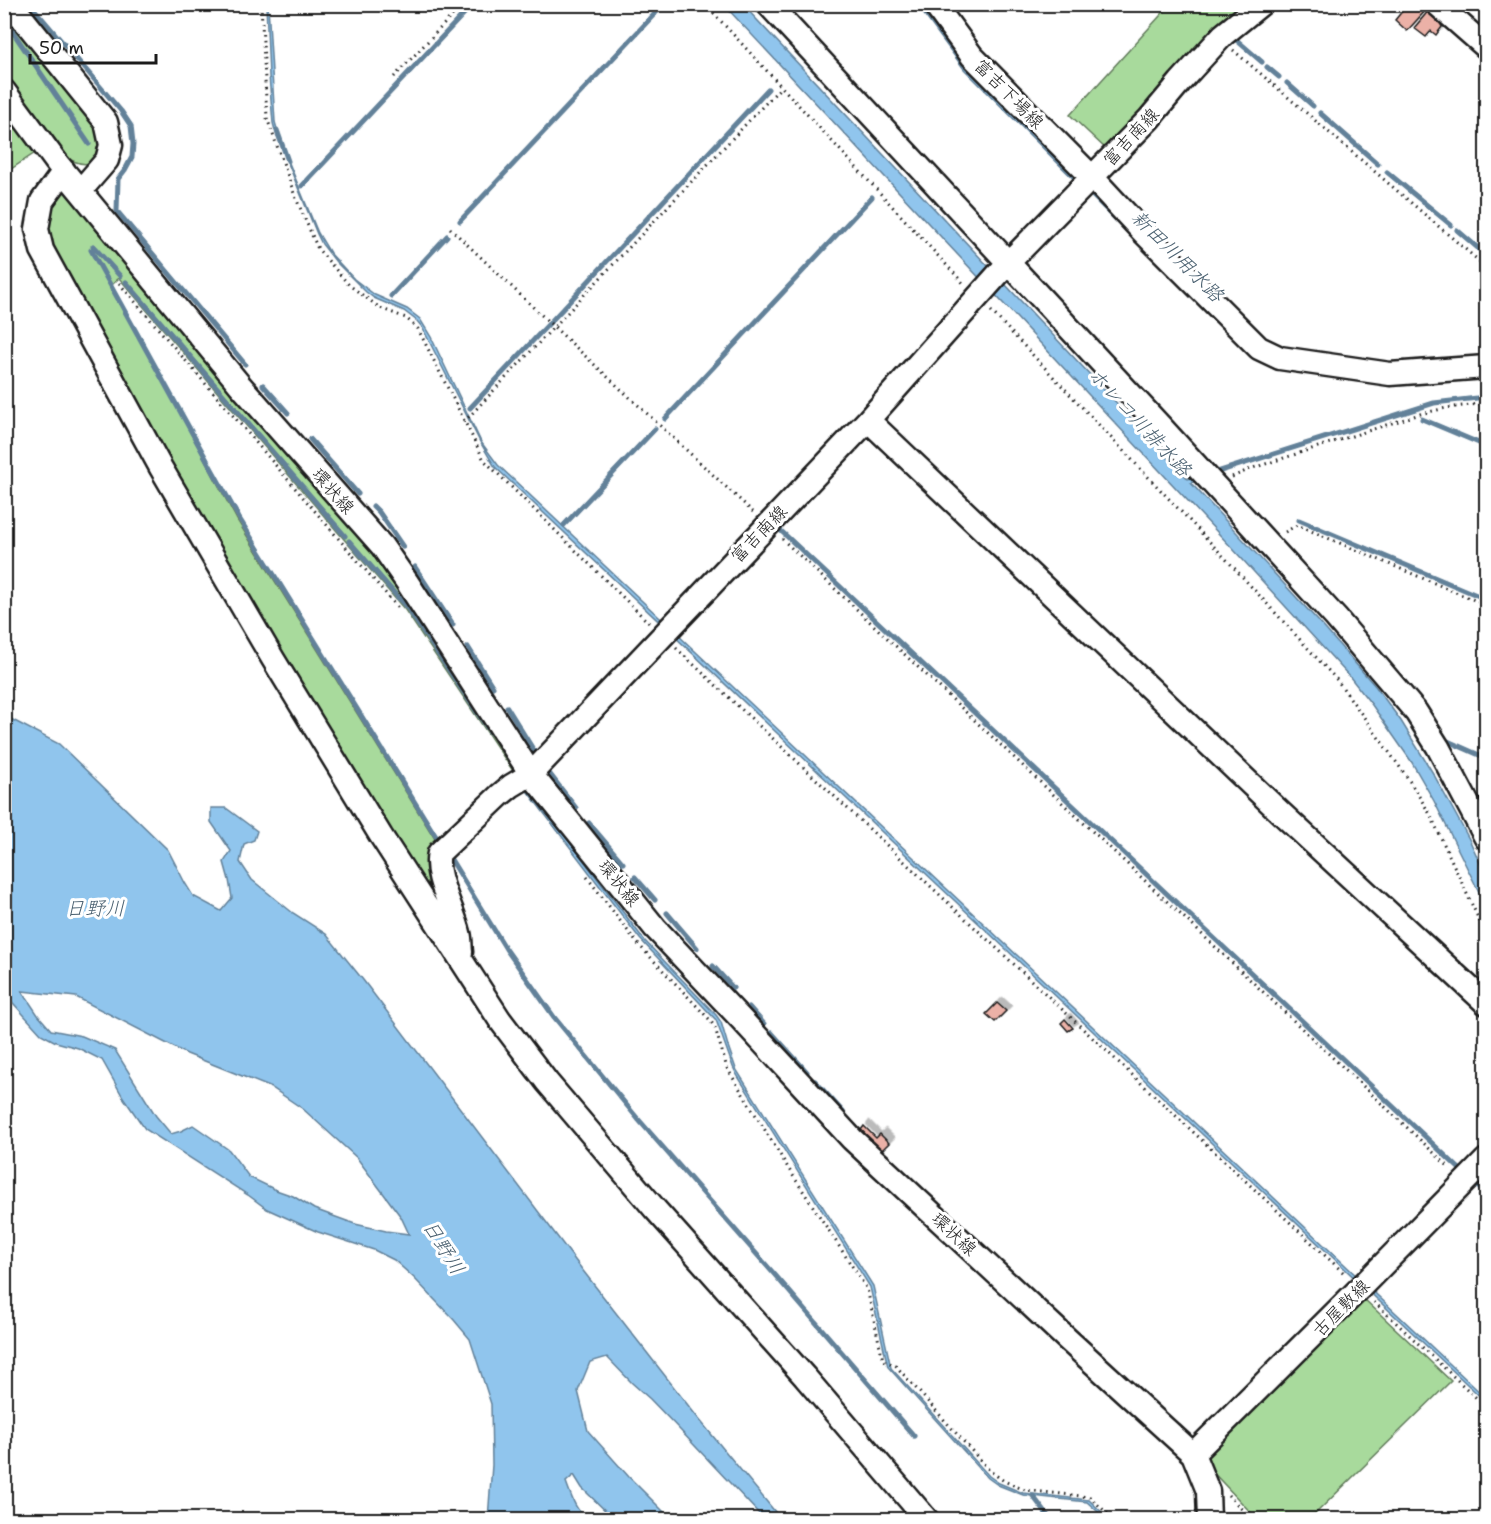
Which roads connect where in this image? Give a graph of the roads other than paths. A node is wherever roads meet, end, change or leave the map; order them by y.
1 (11, 4) edge
2 (768, 4) edge
3 (934, 4) edge
4 (1261, 4) edge
5 (1437, 4) edge
6 (1486, 47) edge
7 (4, 91) edge
8 (64, 171) junction
9 (1092, 177) junction
10 (81, 190) junction
11 (1005, 267) junction
12 (1486, 367) edge
13 (868, 420) junction
14 (531, 774) junction
15 (1486, 838) edge
16 (461, 960) junction
17 (1486, 1003) edge
18 (1486, 1160) edge
19 (1193, 1454) junction
20 (927, 1520) edge
21 (1209, 1520) edge

1 - 10 street
2 - 11 street
3 - 9 street, 富吉下場線
4 - 9 street, 富吉南線
5 - 6 street
7 - 8 street, 環状線
8 - 10 street, 環状線
8 - 16 street
9 - 11 street, 富吉南線
9 - 12 street, 富吉下場線
10 - 14 street, 環状線
11 - 13 street, 富吉南線
11 - 15 street
13 - 14 street, 富吉南線
13 - 17 street
14 - 16 street, 富吉南線
14 - 19 street, 環状線
16 - 20 street
18 - 19 street, 古屋敷線
19 - 21 street, 環状線

